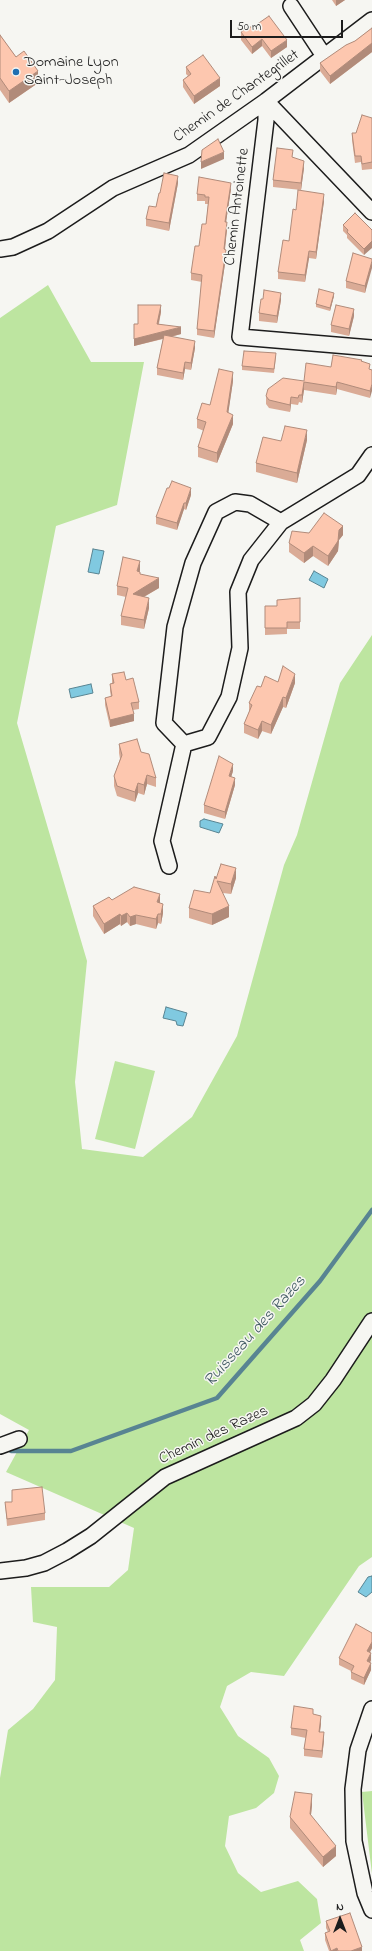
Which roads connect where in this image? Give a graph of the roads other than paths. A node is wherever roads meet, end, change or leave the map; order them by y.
1 (291, 6) dead end
2 (372, 20) edge
3 (324, 56) junction
4 (266, 101) junction
5 (372, 211) edge
6 (0, 249) edge
7 (372, 348) edge
8 (372, 455) edge
9 (281, 522) junction
10 (184, 744) junction
11 (169, 866) dead end
12 (372, 1321) edge
13 (19, 1439) dead end
14 (0, 1446) edge
15 (0, 1571) edge
16 (372, 1709) edge
17 (372, 1741) edge
18 (358, 1750) junction
19 (372, 1910) edge

1 - 3 street, Chemin de Chantegrillet
2 - 3 street, Chemin de Chantegrillet
3 - 4 street, Chemin de Chantegrillet
4 - 5 street
4 - 6 street, Chemin de Chantegrillet
4 - 7 street, Chemin Antoinette
8 - 9 street
9 - 10 street
9 - 10 street
10 - 11 street
12 - 15 street, Chemin des Razes
13 - 14 street
16 - 18 street
17 - 18 street
18 - 19 street

